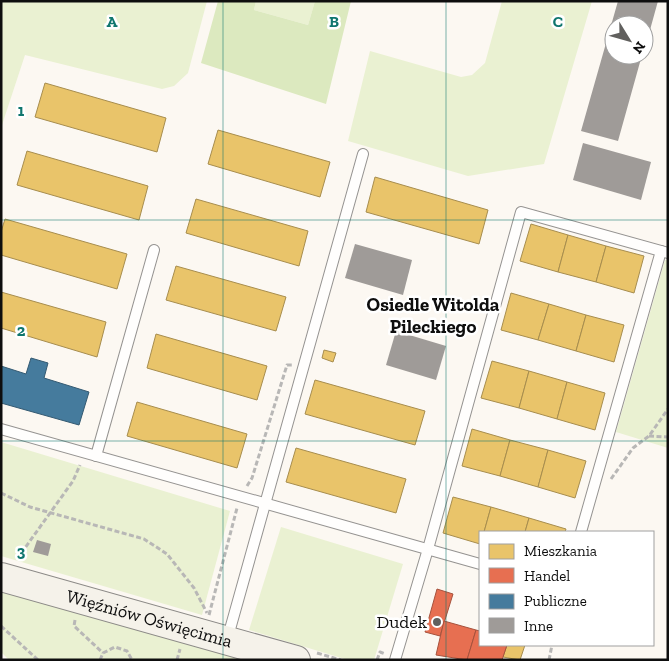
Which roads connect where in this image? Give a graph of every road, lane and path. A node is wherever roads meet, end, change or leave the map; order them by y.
1 (363, 154) dead end
2 (154, 250) dead end
3 (665, 252) edge
4 (305, 366) junction
5 (668, 409) edge
6 (666, 414) edge
7 (1, 429) edge
8 (649, 436) junction
9 (668, 437) edge
10 (91, 454) junction
11 (610, 480) dead end
12 (1, 493) edge
13 (240, 496) junction
14 (266, 504) junction
15 (50, 512) junction
16 (581, 531) edge
17 (428, 550) junction
18 (479, 564) edge
19 (7, 571) edge
20 (76, 613) dead end
21 (209, 616) junction
22 (1, 626) edge
23 (220, 632) junction
24 (552, 646) edge
25 (103, 653) junction
26 (38, 660) edge
27 (100, 660) edge
28 (132, 660) edge
29 (296, 660) edge
30 (395, 660) edge
31 (549, 660) edge

1 - 4 lane
2 - 10 lane
3 - 16 lane
3 - 17 lane
4 - 13 path
4 - 14 lane
5 - 6 path
6 - 8 path
7 - 10 lane
8 - 9 path
8 - 11 path
10 - 13 lane
10 - 15 path
12 - 15 path
13 - 14 lane
13 - 21 path
14 - 17 lane
14 - 23 lane
15 - 19 path
15 - 21 path
17 - 18 lane
17 - 30 lane
19 - 23 street, Więźniów Oświęcimia
20 - 25 path
21 - 23 path
22 - 26 path
23 - 29 street, Więźniów Oświęcimia
24 - 31 path
25 - 27 path
25 - 28 path

